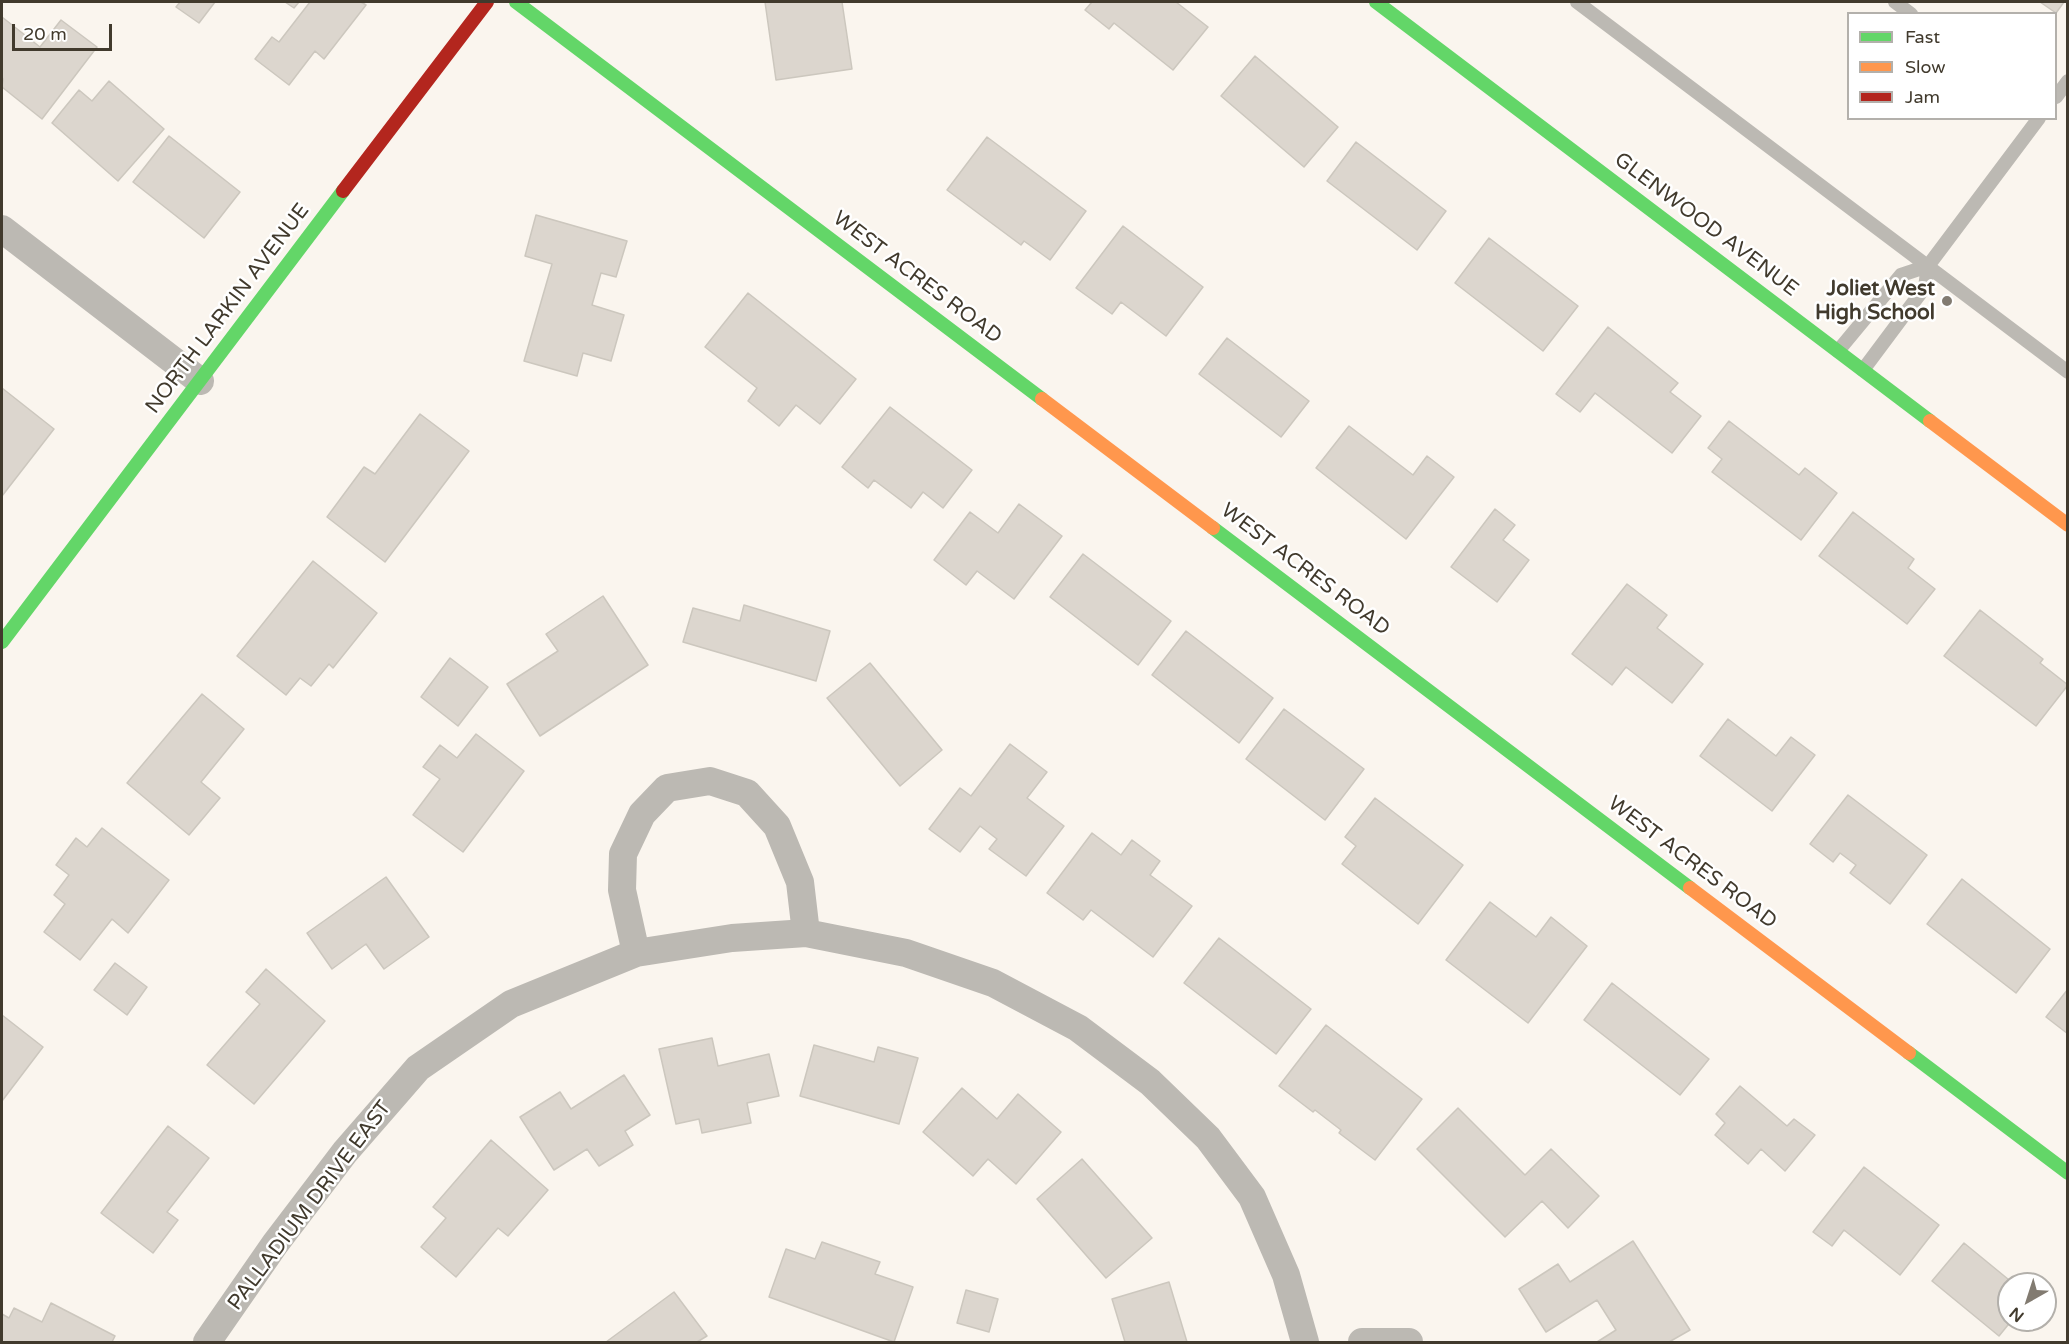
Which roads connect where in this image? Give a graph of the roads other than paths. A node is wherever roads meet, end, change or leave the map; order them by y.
1 (487, 2) edge
2 (516, 2) edge
3 (1376, 2) edge
4 (1577, 2) edge
5 (1895, 2) edge
6 (1908, 12) edge
7 (2067, 81) edge
8 (2057, 94) edge
9 (2038, 120) edge
10 (2, 229) edge
11 (1928, 266) junction
12 (1838, 351) junction
13 (1863, 370) junction
14 (2067, 372) edge
15 (200, 381) junction
16 (2067, 525) edge
17 (2, 642) edge
18 (806, 933) junction
19 (636, 953) junction
20 (2067, 1173) edge
21 (207, 1342) edge
22 (1305, 1342) edge
23 (1362, 1342) edge
24 (1409, 1342) edge

1 - 15 street, NORTH LARKIN AVENUE
2 - 20 street, WEST ACRES ROAD
3 - 12 street, GLENWOOD AVENUE
4 - 11 lane
5 - 6 lane
7 - 8 lane
9 - 11 lane
10 - 15 street
11 - 12 lane
11 - 13 lane
11 - 14 lane
12 - 13 street, GLENWOOD AVENUE
13 - 16 street, GLENWOOD AVENUE
15 - 17 street, NORTH LARKIN AVENUE
18 - 19 street, PALLADIUM DRIVE EAST
18 - 19 street
18 - 22 street, PALLADIUM DRIVE EAST
19 - 21 street, PALLADIUM DRIVE EAST
23 - 24 street

